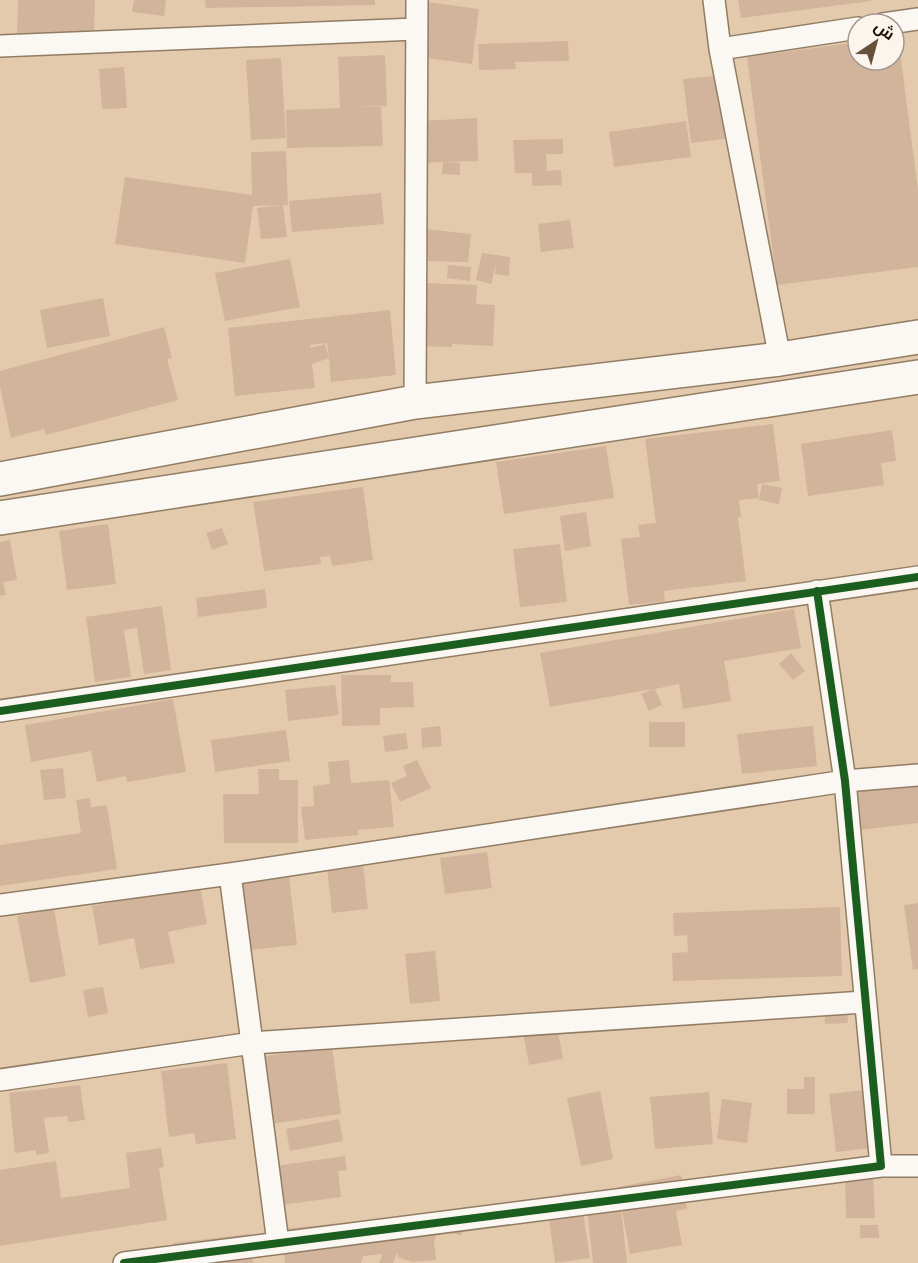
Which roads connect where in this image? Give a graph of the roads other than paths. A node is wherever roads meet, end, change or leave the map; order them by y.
1 (417, 0) edge
2 (714, 0) edge
3 (416, 29) junction
4 (846, 30) edge
5 (0, 46) edge
6 (720, 49) junction
7 (918, 337) edge
8 (780, 359) junction
9 (918, 376) edge
10 (415, 402) junction
11 (0, 479) edge
12 (0, 518) edge
13 (918, 577) edge
14 (817, 591) junction
15 (0, 711) edge
16 (918, 775) edge
17 (845, 781) junction
18 (230, 874) junction
19 (0, 905) edge
20 (864, 1002) junction
21 (252, 1043) junction
22 (0, 1080) edge
23 (881, 1166) junction
24 (918, 1166) edge
25 (278, 1243) junction
26 (124, 1263) edge

1 - 3 street
2 - 6 street
3 - 5 street
3 - 10 street
4 - 6 street
6 - 8 street
7 - 8 main road
8 - 10 main road
9 - 12 main road
10 - 11 main road
13 - 14 street
14 - 15 street
14 - 17 street
16 - 17 street
17 - 18 street
17 - 20 street
18 - 19 street
18 - 21 street
20 - 21 street
20 - 23 street
21 - 22 street
21 - 25 street
23 - 24 street
23 - 25 street
25 - 26 street

